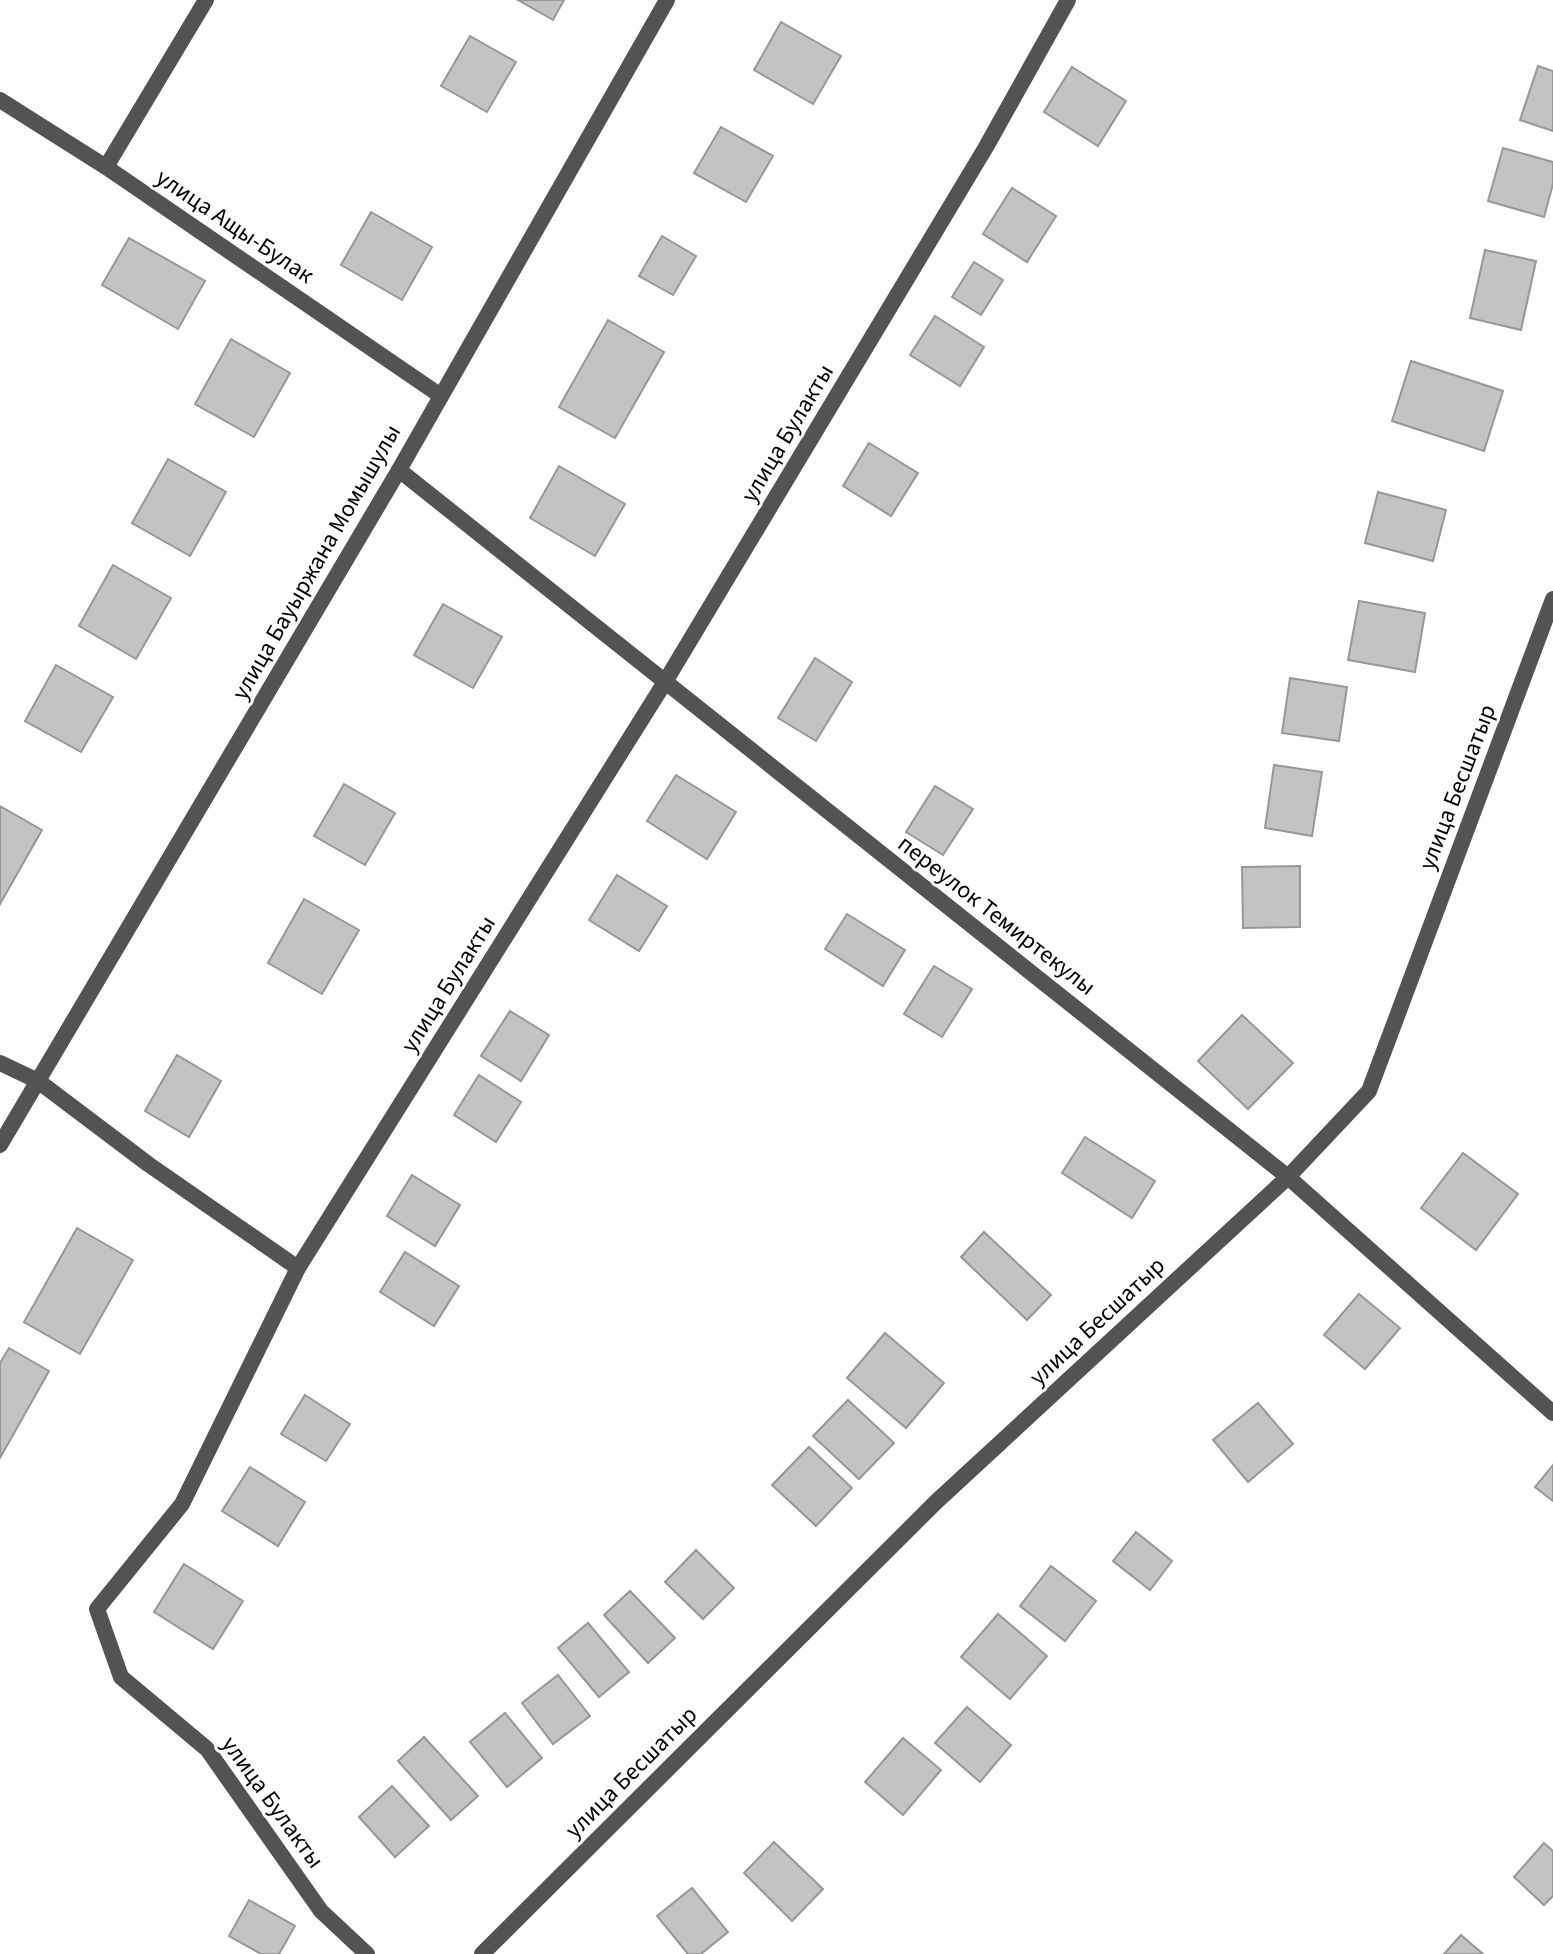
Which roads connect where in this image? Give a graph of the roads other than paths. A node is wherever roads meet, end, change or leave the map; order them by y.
1 (206, 0) edge
2 (667, 0) edge
3 (1068, 0) edge
4 (0, 100) edge
5 (106, 167) junction
6 (441, 396) junction
7 (399, 470) junction
8 (1553, 599) edge
9 (665, 682) junction
10 (0, 1063) edge
11 (38, 1081) junction
12 (0, 1145) edge
13 (1288, 1177) junction
14 (298, 1268) junction
15 (1553, 1413) edge
16 (367, 1954) edge
17 (482, 1954) edge

1 - 5 street
2 - 6 street, улица Бауыржана Момышулы
3 - 9 street, улица Булакты
4 - 5 street, улица Ащы-Булак
5 - 6 street, улица Ащы-Булак
6 - 7 street, улица Бауыржана Момышулы
7 - 9 street, переулок Темиртекулы
7 - 11 street, улица Бауыржана Момышулы
8 - 13 street, улица Бесшатыр
9 - 13 street, переулок Темиртекулы
9 - 14 street, улица Булакты
10 - 11 street
11 - 12 street, улица Бауыржана Момышулы
11 - 14 street
13 - 15 street, переулок Темиртекулы
13 - 17 street, улица Бесшатыр
14 - 16 street, улица Булакты

